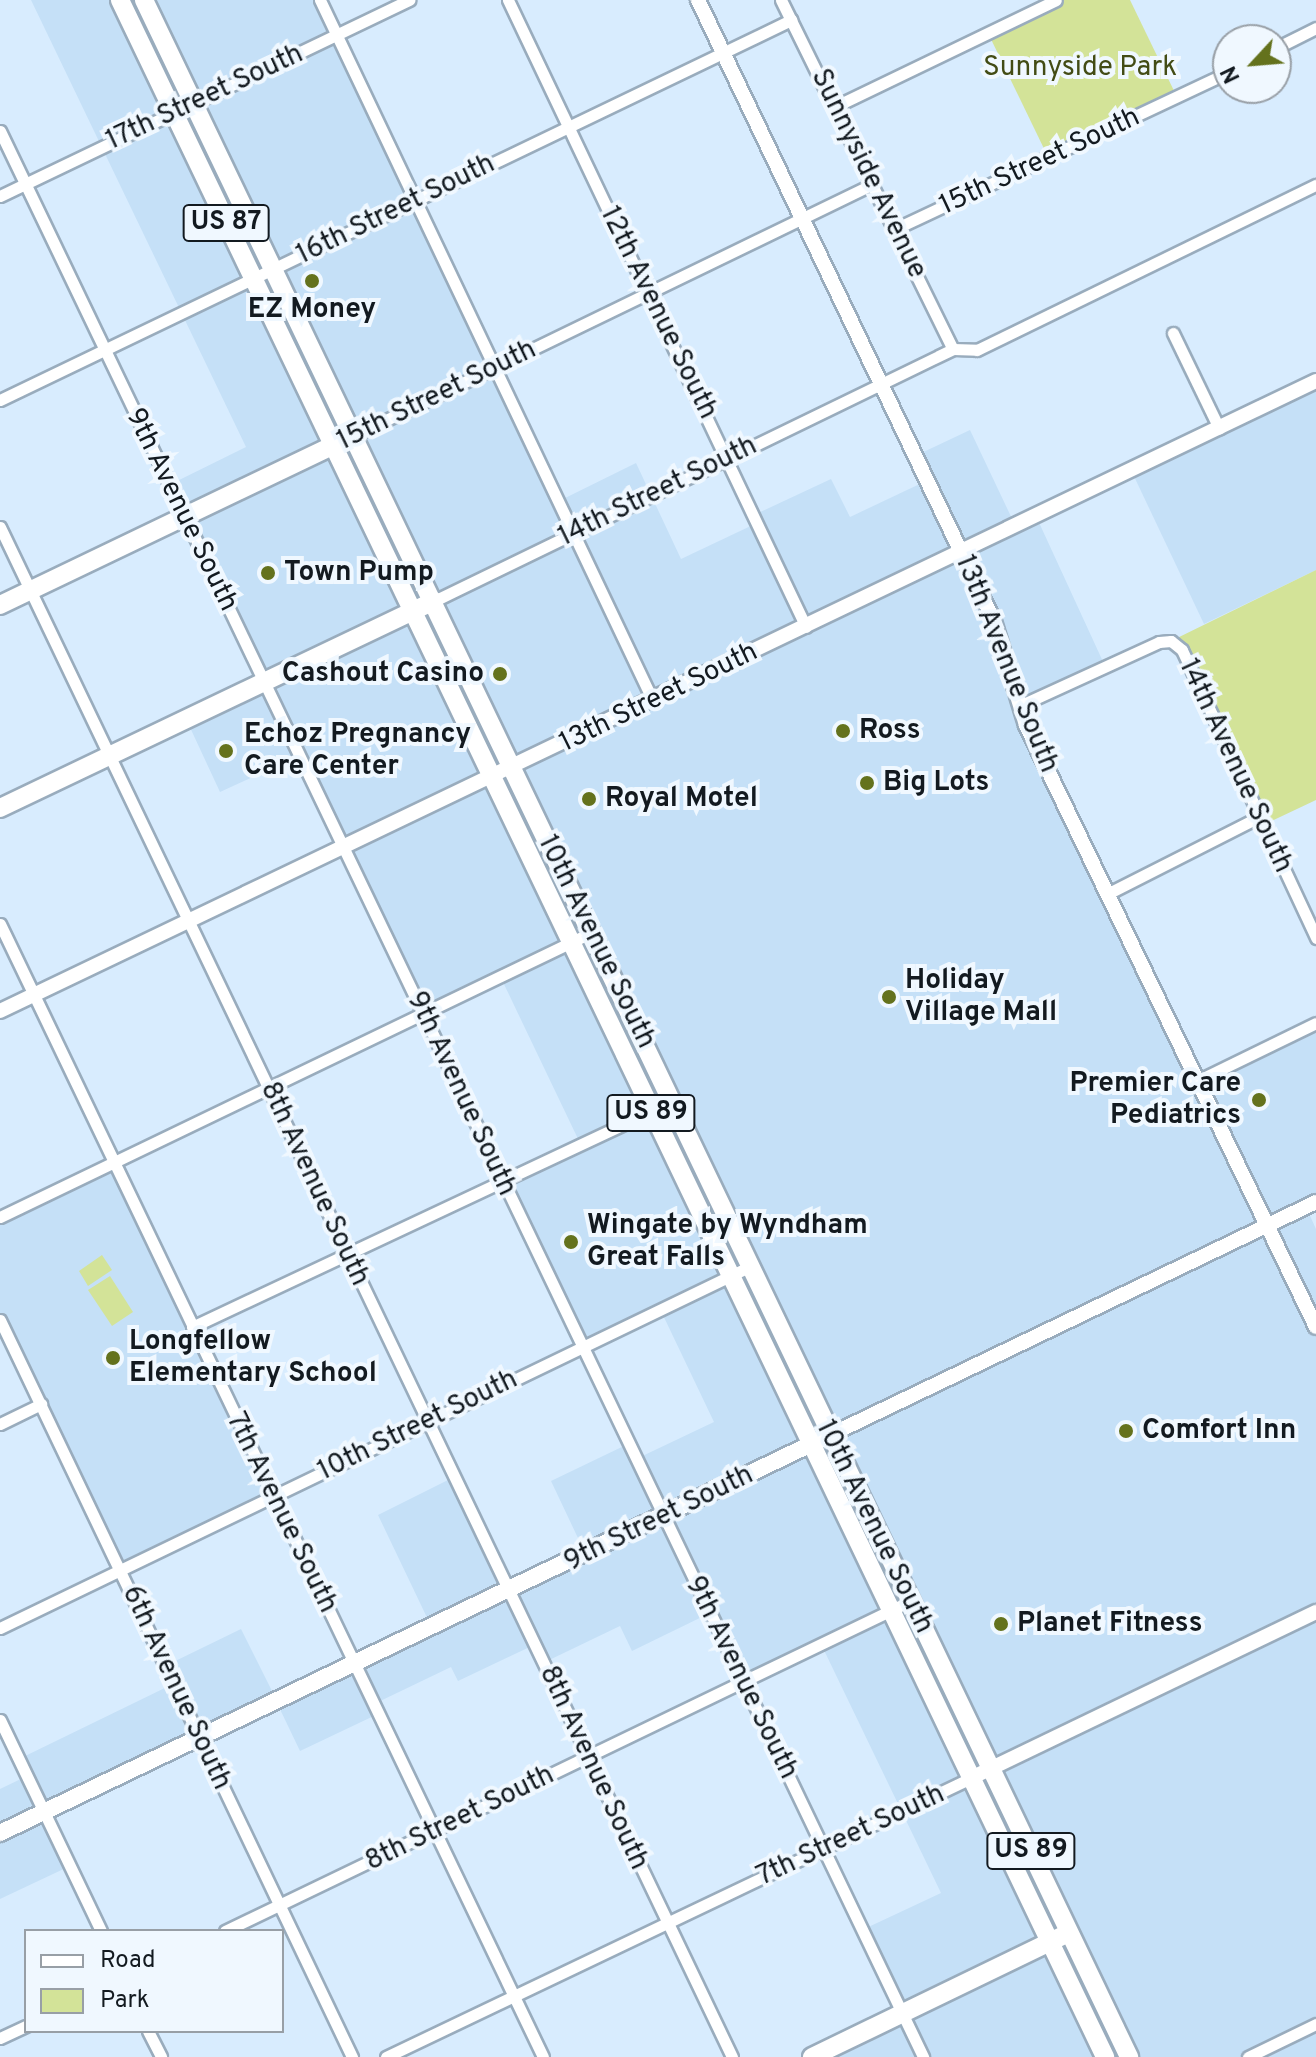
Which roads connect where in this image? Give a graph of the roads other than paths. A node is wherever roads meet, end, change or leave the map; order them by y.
1 (120, 0) edge
2 (144, 0) edge
3 (320, 0) edge
4 (410, 0) edge
5 (508, 0) edge
6 (698, 0) edge
7 (781, 0) edge
8 (1056, 0) edge
9 (791, 20) junction
10 (1316, 28) edge
11 (336, 35) junction
12 (1292, 40) edge
13 (723, 53) junction
14 (1212, 80) edge
15 (193, 103) junction
16 (834, 107) junction
17 (174, 112) junction
18 (569, 127) junction
19 (0, 131) edge
20 (26, 184) junction
21 (873, 184) junction
22 (1316, 185) edge
23 (0, 196) edge
24 (415, 200) junction
25 (802, 218) junction
26 (895, 229) junction
27 (273, 269) junction
28 (252, 279) junction
29 (648, 293) junction
30 (1173, 333) dead end
31 (953, 349) junction
32 (105, 351) junction
33 (495, 368) junction
34 (1316, 381) edge
35 (882, 385) junction
36 (0, 400) edge
37 (1219, 428) junction
38 (353, 436) junction
39 (334, 446) junction
40 (728, 459) junction
41 (184, 517) junction
42 (0, 527) edge
43 (574, 533) junction
44 (961, 552) junction
45 (30, 591) junction
46 (434, 601) junction
47 (0, 605) edge
48 (412, 612) junction
49 (806, 627) junction
50 (264, 683) junction
51 (653, 701) junction
52 (1019, 706) junction
53 (109, 758) junction
54 (512, 768) junction
55 (492, 777) junction
56 (0, 808) edge
57 (1259, 817) junction
58 (343, 848) junction
59 (1107, 894) junction
60 (188, 921) junction
61 (0, 924) edge
62 (590, 933) junction
63 (1316, 938) edge
64 (572, 942) junction
65 (34, 995) junction
66 (0, 1011) edge
67 (423, 1014) junction
68 (1316, 1023) edge
69 (1197, 1081) junction
70 (268, 1088) junction
71 (673, 1101) junction
72 (651, 1112) junction
73 (113, 1162) junction
74 (502, 1180) junction
75 (1316, 1202) edge
76 (0, 1217) edge
77 (1268, 1225) junction
78 (347, 1254) junction
79 (751, 1266) junction
80 (730, 1277) junction
81 (0, 1320) edge
82 (192, 1327) junction
83 (1316, 1327) edge
84 (581, 1348) junction
85 (41, 1404) junction
86 (427, 1421) junction
87 (0, 1424) edge
88 (830, 1435) junction
89 (812, 1443) junction
90 (274, 1497) junction
91 (664, 1517) junction
92 (121, 1571) junction
93 (509, 1591) junction
94 (910, 1601) junction
95 (891, 1609) junction
96 (1316, 1612) edge
97 (0, 1628) edge
98 (354, 1665) junction
99 (743, 1682) junction
100 (0, 1720) edge
101 (199, 1739) junction
102 (588, 1757) junction
103 (992, 1769) junction
104 (971, 1778) junction
105 (44, 1812) junction
106 (435, 1831) junction
107 (0, 1833) edge
108 (823, 1849) junction
109 (279, 1905) junction
110 (668, 1924) junction
111 (100, 1929) edge
112 (229, 1929) edge
113 (1069, 1933) junction
114 (1050, 1942) junction
115 (514, 1996) junction
116 (902, 2014) junction
117 (1316, 2024) edge
118 (24, 2027) edge
119 (149, 2033) edge
120 (0, 2038) edge
121 (161, 2057) edge
122 (352, 2057) edge
123 (386, 2057) edge
124 (543, 2057) edge
125 (732, 2057) edge
126 (812, 2057) edge
127 (923, 2057) edge
128 (1105, 2057) edge
129 (1129, 2057) edge
130 (1248, 2057) edge

1 - 17 main road, 10th Avenue South / US 87
2 - 15 main road, 10th Avenue South / US 87
3 - 11 street
4 - 11 street, 17th Street South
5 - 18 street, 12th Avenue South
6 - 13 street, 13th Avenue South
7 - 9 street, Sunnyside Avenue
8 - 16 street
9 - 13 street, 16th Street South
9 - 16 street, Sunnyside Avenue
10 - 12 street
11 - 15 street, 17th Street South
11 - 24 street
13 - 18 street, 16th Street South
13 - 25 street, 13th Avenue South
14 - 26 street, 15th Street South
15 - 17 street, 17th Street South
15 - 27 main road, 10th Avenue South / US 87
16 - 21 street, Sunnyside Avenue
17 - 20 street, 17th Street South
17 - 28 main road, 10th Avenue South / US 87
18 - 24 street, 16th Street South
18 - 29 street, 12th Avenue South
19 - 20 street, 9th Avenue South
20 - 23 street, 17th Street South
20 - 32 street, 9th Avenue South
21 - 25 street, 15th Street South
21 - 26 street, Sunnyside Avenue
22 - 31 street, 14th Street South
24 - 27 street, 16th Street South
24 - 33 street
25 - 29 street, 15th Street South
25 - 35 street, 13th Avenue South
26 - 31 street, Sunnyside Avenue
27 - 28 street, 16th Street South
27 - 38 main road, 10th Avenue South / US 87
28 - 32 street, 16th Street South
28 - 39 main road, 10th Avenue South / US 87
29 - 33 street, 15th Street South
29 - 40 street, 12th Avenue South
30 - 37 street
31 - 35 street, 14th Street South
32 - 36 street, 16th Street South
32 - 41 street, 9th Avenue South
33 - 38 street, 15th Street South
33 - 43 street
34 - 37 street, 13th Street South
35 - 40 street, 14th Street South
35 - 44 street, 13th Avenue South
37 - 44 street, 13th Street South
38 - 39 main road, 15th Street South
38 - 46 main road, 10th Avenue South / US 87
39 - 41 main road, 15th Street South
39 - 48 main road, 10th Avenue South / US 89
40 - 43 street, 14th Street South
40 - 49 street, 12th Avenue South
41 - 45 main road, 15th Street South
41 - 50 street, 9th Avenue South
42 - 45 street, 8th Avenue South
43 - 46 street, 14th Street South
43 - 51 street
44 - 49 street, 13th Street South
44 - 52 street, 13th Avenue South
45 - 47 main road, 15th Street South
45 - 53 street, 8th Avenue South
46 - 48 main road, 14th Street South
46 - 54 main road, 10th Avenue South / US 89
48 - 50 main road, 14th Street South
48 - 55 main road, 10th Avenue South / US 89
49 - 51 street, 13th Street South
50 - 53 main road, 14th Street South
50 - 58 street, 9th Avenue South
51 - 54 street, 13th Street South
52 - 57 street, 14th Avenue South
52 - 59 street, 13th Avenue South
53 - 56 main road, 14th Street South
53 - 60 street, 8th Avenue South
54 - 55 street, 13th Street South
54 - 62 main road, 10th Avenue South / US 89
55 - 58 street, 13th Street South
55 - 64 main road, 10th Avenue South / US 89
57 - 59 street
57 - 63 street, 14th Avenue South
58 - 60 street, 13th Street South
58 - 67 street, 9th Avenue South
59 - 69 street, 13th Avenue South
60 - 65 street, 13th Street South
60 - 70 street, 8th Avenue South
61 - 65 street, 7th Avenue South
62 - 64 street
62 - 71 main road, 10th Avenue South / US 89
64 - 67 street
64 - 72 main road, 10th Avenue South / US 89
65 - 66 street, 13th Street South
65 - 73 street, 7th Avenue South
67 - 70 street
67 - 74 street, 9th Avenue South
68 - 69 street
69 - 77 street, 13th Avenue South
70 - 73 street
70 - 78 street, 8th Avenue South
71 - 72 street
71 - 79 main road, 10th Avenue South / US 89
72 - 74 street
72 - 80 main road, 10th Avenue South / US 89
73 - 76 street
73 - 82 street, 7th Avenue South
74 - 78 street
74 - 84 street, 9th Avenue South
75 - 77 street, 9th Street South
77 - 83 street, 13th Avenue South
77 - 88 street, 9th Street South
78 - 82 street
78 - 86 street, 8th Avenue South
79 - 80 street, 10th Street South
79 - 88 main road, 10th Avenue South / US 89
80 - 84 street, 10th Street South
80 - 89 main road, 10th Avenue South / US 89
81 - 85 street, 6th Avenue South
82 - 90 street, 7th Avenue South
84 - 86 street, 10th Street South
84 - 91 street, 9th Avenue South
85 - 87 street
85 - 92 street, 6th Avenue South
86 - 90 street, 10th Street South
86 - 93 street, 8th Avenue South
88 - 89 main road, 9th Street South
88 - 94 main road, 10th Avenue South / US 89
89 - 91 main road, 9th Street South
89 - 95 main road, 10th Avenue South / US 89
90 - 92 street, 10th Street South
90 - 98 street, 7th Avenue South
91 - 93 main road, 9th Street South
91 - 99 street, 9th Avenue South
92 - 97 street, 10th Street South
92 - 101 street, 6th Avenue South
93 - 98 main road, 9th Street South
93 - 102 street, 8th Avenue South
94 - 95 street, 8th Street South
94 - 103 main road, 10th Avenue South / US 89
95 - 99 street, 8th Street South
95 - 104 main road, 10th Avenue South / US 89
96 - 103 street, 7th Street South
98 - 101 main road, 9th Street South
98 - 106 street, 7th Avenue South
99 - 102 street, 8th Street South
99 - 108 street, 9th Avenue South
100 - 105 street
101 - 105 main road, 9th Street South
101 - 109 street, 6th Avenue South
102 - 106 street, 8th Street South
102 - 110 street, 8th Avenue South
103 - 104 street, 7th Street South
103 - 113 main road, 10th Avenue South / US 89
104 - 108 street, 7th Street South
104 - 114 main road, 10th Avenue South / US 89
105 - 107 main road, 9th Street South
105 - 111 street
106 - 109 street, 8th Street South
106 - 115 street, 7th Avenue South
108 - 110 street, 7th Street South
108 - 116 street, 9th Avenue South
109 - 112 street, 8th Street South
109 - 122 street, 6th Avenue South
110 - 115 street, 7th Street South
110 - 125 street, 8th Avenue South
113 - 114 main road
113 - 129 main road, 10th Avenue South
114 - 116 main road
114 - 128 main road, 10th Avenue South / US 89
115 - 123 street, 7th Street South
115 - 124 street, 7th Avenue South
116 - 126 main road
116 - 127 street, 9th Avenue South
117 - 130 street
118 - 120 street
119 - 121 street

